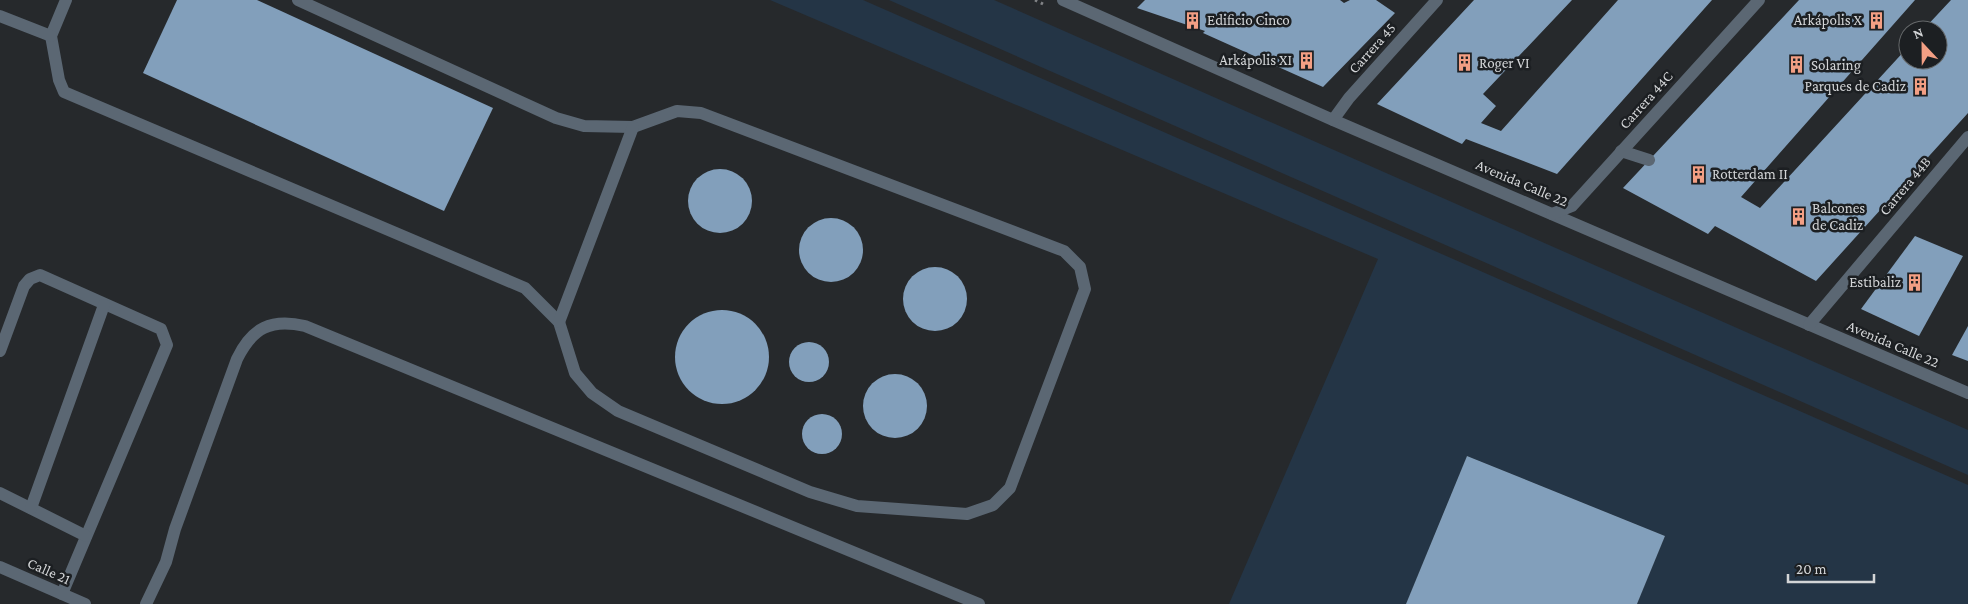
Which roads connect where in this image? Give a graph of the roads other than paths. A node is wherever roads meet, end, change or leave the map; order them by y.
1 (66, 0) edge
2 (298, 0) edge
3 (1063, 0) edge
4 (1437, 0) edge
5 (1759, 0) edge
6 (0, 16) edge
7 (51, 36) junction
8 (1333, 120) junction
9 (632, 127) junction
10 (1968, 137) edge
11 (1621, 151) junction
12 (1649, 160) dead end
13 (1552, 214) junction
14 (104, 305) junction
15 (558, 322) junction
16 (1809, 325) junction
17 (0, 351) edge
18 (1968, 393) edge
19 (0, 493) edge
20 (31, 508) junction
21 (86, 536) junction
22 (0, 567) edge
23 (62, 594) junction
24 (85, 604) edge
25 (146, 604) edge
26 (979, 604) edge

1 - 7 street
2 - 9 street
3 - 8 street, Avenida Calle 22
4 - 8 street, Carrera 45
5 - 11 street, Carrera 44C
6 - 7 street
7 - 15 street
8 - 13 street, Avenida Calle 22
9 - 15 street
9 - 15 street
10 - 16 street, Carrera 44B
11 - 12 street
11 - 13 street, Carrera 44C
13 - 16 street, Avenida Calle 22
14 - 17 street
14 - 20 street
14 - 21 street
16 - 18 street, Avenida Calle 22
19 - 20 street
20 - 21 street
21 - 23 street
22 - 23 street, Calle 21
23 - 24 street, Calle 21
25 - 26 street

